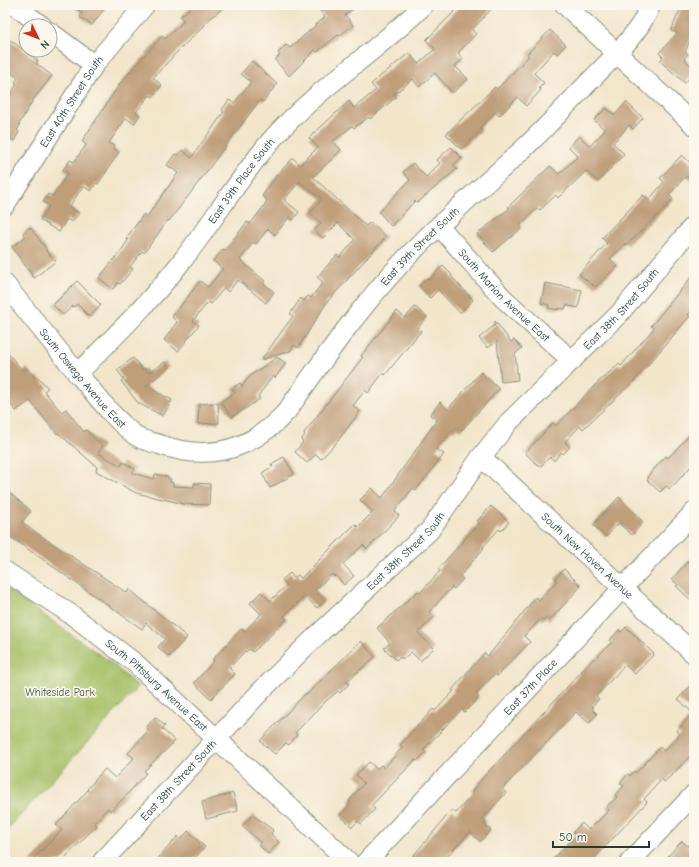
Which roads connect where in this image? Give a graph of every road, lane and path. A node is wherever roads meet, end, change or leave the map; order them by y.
1 (14, 5) edge
2 (145, 5) edge
3 (424, 5) edge
4 (565, 5) edge
5 (651, 5) edge
6 (31, 18) edge
7 (58, 38) edge
8 (617, 53) junction
9 (94, 65) junction
10 (694, 125) edge
11 (5, 205) edge
12 (694, 225) edge
13 (439, 226) junction
14 (5, 284) edge
15 (572, 361) junction
16 (77, 374) junction
17 (176, 450) joint
18 (481, 457) junction
19 (694, 512) edge
20 (5, 571) edge
21 (623, 587) junction
22 (694, 654) edge
23 (216, 740) junction
24 (694, 794) edge
25 (633, 861) edge
26 (102, 862) edge
27 (349, 862) edge
28 (366, 862) edge

1 - 6 street
2 - 9 street, East 40th Street South
3 - 16 street, East 39th Place South
4 - 8 street
5 - 8 street, East 39th Street South
7 - 9 street
8 - 10 street
8 - 13 street, East 39th Street South
9 - 11 street, East 40th Street South
12 - 15 street, East 38th Street South
13 - 15 street, South Marion Avenue East
13 - 17 street, East 39th Street South
14 - 16 street, South Oswego Avenue East
15 - 18 street, East 38th Street South
16 - 17 street, South Oswego Avenue East
18 - 21 street, South New Haven Avenue
18 - 23 street, East 38th Street South
19 - 21 street, East 37th Place
20 - 23 street, South Pittsburg Avenue East
21 - 22 street, South New Haven Avenue
21 - 28 street, East 37th Place
23 - 26 street, East 38th Street South
23 - 27 street, South Pittsburg Avenue East
24 - 25 street

